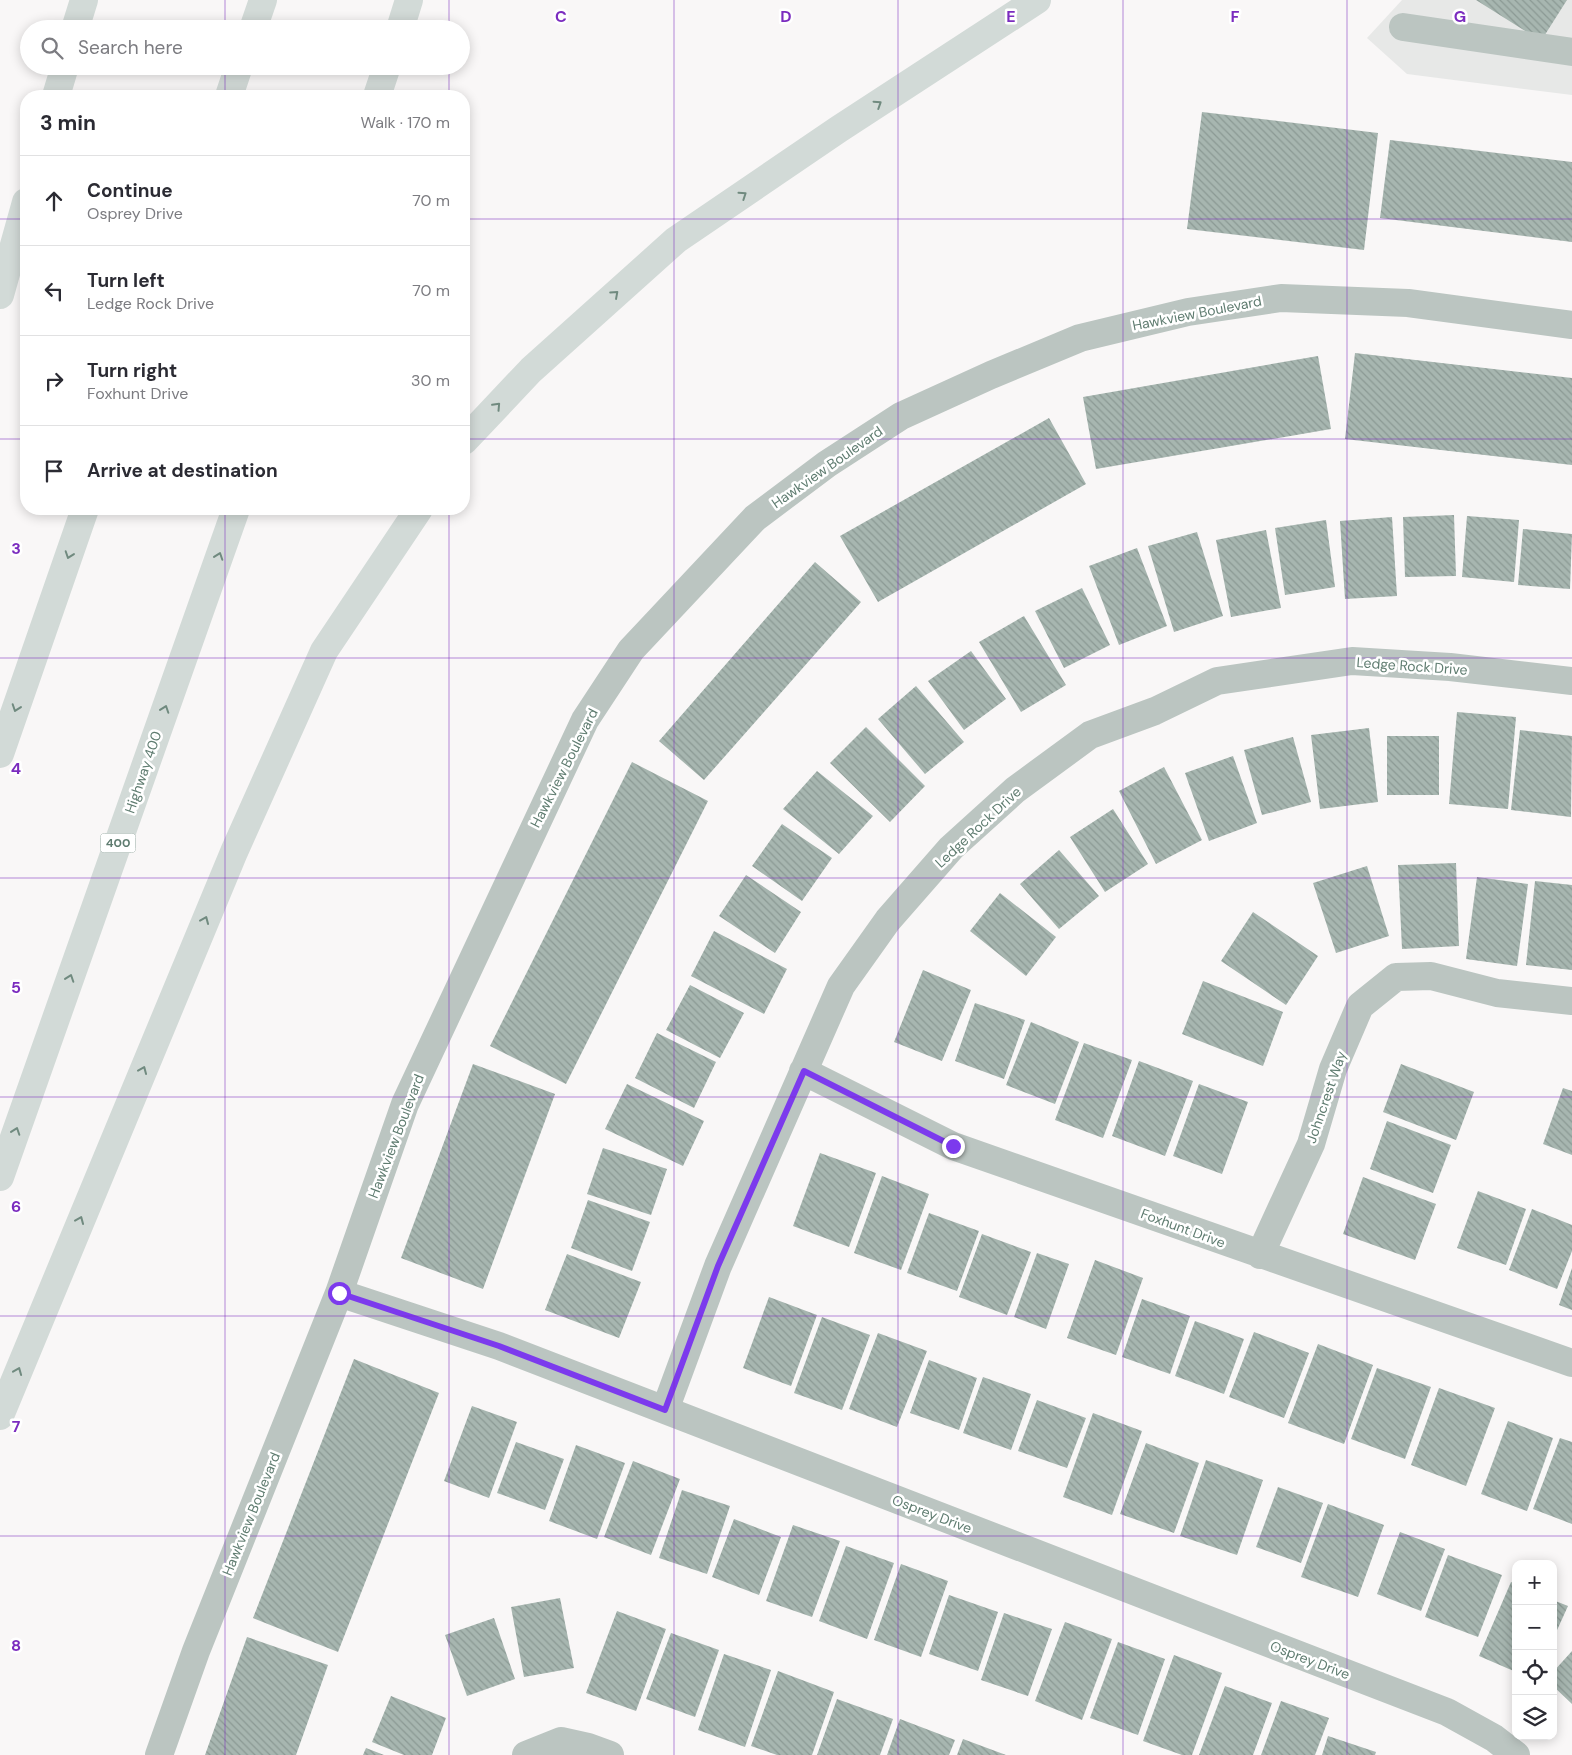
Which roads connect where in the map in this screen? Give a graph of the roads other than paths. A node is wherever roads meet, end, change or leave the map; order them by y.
1 (84, 0) edge
2 (262, 0) edge
3 (409, 0) edge
4 (1037, 0) edge
5 (78, 20) edge
6 (255, 20) edge
7 (403, 20) edge
8 (1403, 27) dead end
9 (1572, 52) edge
10 (62, 75) edge
11 (237, 75) edge
12 (384, 75) edge
13 (58, 90) edge
14 (231, 90) edge
15 (379, 90) edge
16 (20, 223) edge
17 (0, 295) edge
18 (1572, 325) edge
19 (470, 435) edge
20 (84, 515) edge
21 (234, 515) edge
22 (415, 515) edge
23 (1572, 680) edge
24 (0, 754) edge
25 (1572, 1001) edge
26 (804, 1071) junction
27 (0, 1177) edge
28 (1260, 1255) junction
29 (339, 1293) junction
30 (1572, 1363) edge
31 (665, 1410) junction
32 (0, 1416) edge
33 (159, 1755) edge
34 (526, 1755) edge
35 (610, 1755) edge
36 (1516, 1755) edge

1 - 5 highway
2 - 6 highway
3 - 7 highway
19 -> 4 highway
8 - 9 street
10 - 13 highway
11 - 14 highway
12 - 15 highway
16 - 17 highway
18 - 29 street, Hawkview Boulevard
20 -> 24 highway
27 -> 21 highway, Highway 400 / 400
32 -> 22 highway
23 - 26 street, Ledge Rock Drive
25 - 28 street, Johncrest Way
26 - 28 street, Foxhunt Drive
26 - 31 street, Ledge Rock Drive
28 - 30 street, Foxhunt Drive
29 - 31 street, Osprey Drive
29 - 33 street, Hawkview Boulevard
31 - 36 street, Osprey Drive
34 - 35 street

